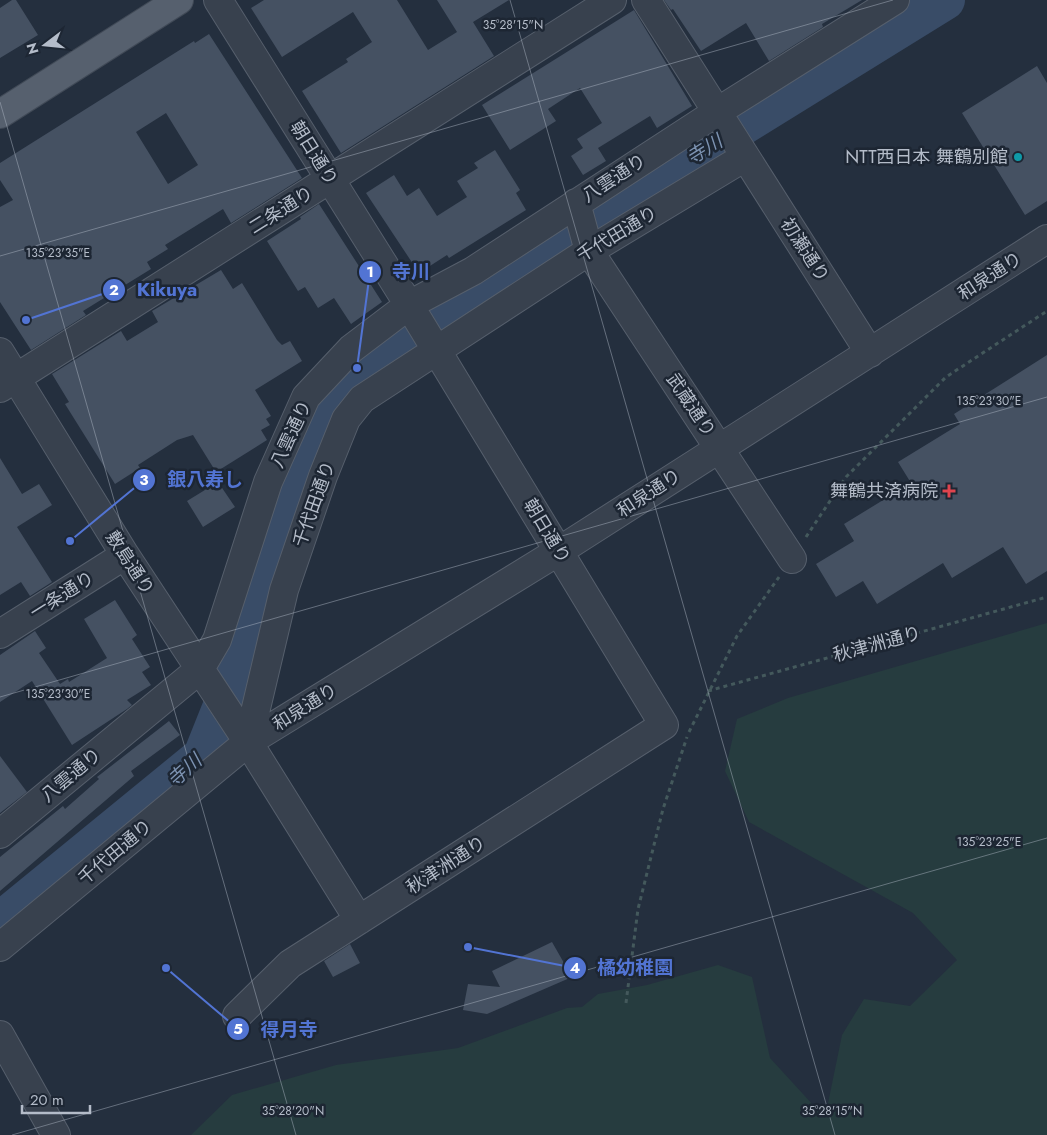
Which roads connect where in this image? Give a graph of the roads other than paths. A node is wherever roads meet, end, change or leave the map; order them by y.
1 (179, 0) edge
2 (218, 0) edge
3 (612, 0) edge
4 (646, 0) edge
5 (895, 0) edge
6 (0, 114) edge
7 (720, 117) junction
8 (742, 152) junction
9 (330, 179) junction
10 (578, 208) junction
11 (1047, 239) edge
12 (587, 247) junction
13 (411, 310) junction
14 (432, 344) junction
15 (0, 352) edge
16 (870, 352) junction
17 (8, 383) edge
18 (719, 448) junction
19 (559, 551) junction
20 (124, 555) junction
21 (792, 559) road end
22 (0, 634) edge
23 (200, 669) junction
24 (664, 725) joint
25 (241, 733) junction
26 (0, 834) edge
27 (359, 920) junction
28 (0, 947) edge
29 (237, 1016) dead end
30 (0, 1035) edge
31 (56, 1135) edge

1 - 6 main road
2 - 9 street, 朝日通り
3 - 9 street, 二条通り
4 - 7 street
5 - 7 street, 八雲通り
7 - 8 street, 初瀬通り
7 - 10 street, 八雲通り
8 - 12 street, 千代田通り
8 - 16 street, 初瀬通り
9 - 13 street, 朝日通り
9 - 17 street, 二条通り
10 - 12 street, 武蔵通り
10 - 13 street, 八雲通り
11 - 16 street, 和泉通り
12 - 14 street, 千代田通り
12 - 18 street, 武蔵通り
13 - 14 street, 朝日通り
13 - 23 street, 八雲通り
14 - 19 street, 朝日通り
14 - 25 street, 千代田通り
15 - 17 street, 敷島通り
16 - 18 street, 和泉通り
17 - 20 street, 敷島通り
18 - 19 street, 和泉通り
18 - 21 street, 武蔵通り
19 - 24 street, 朝日通り
19 - 25 street, 和泉通り
20 - 22 street, 一条通り
20 - 23 street, 敷島通り
23 - 25 street, 敷島通り
23 - 26 street, 八雲通り
24 - 27 street, 秋津洲通り
25 - 27 street, 敷島通り
25 - 28 street, 千代田通り
27 - 29 street, 秋津洲通り
30 - 31 street

